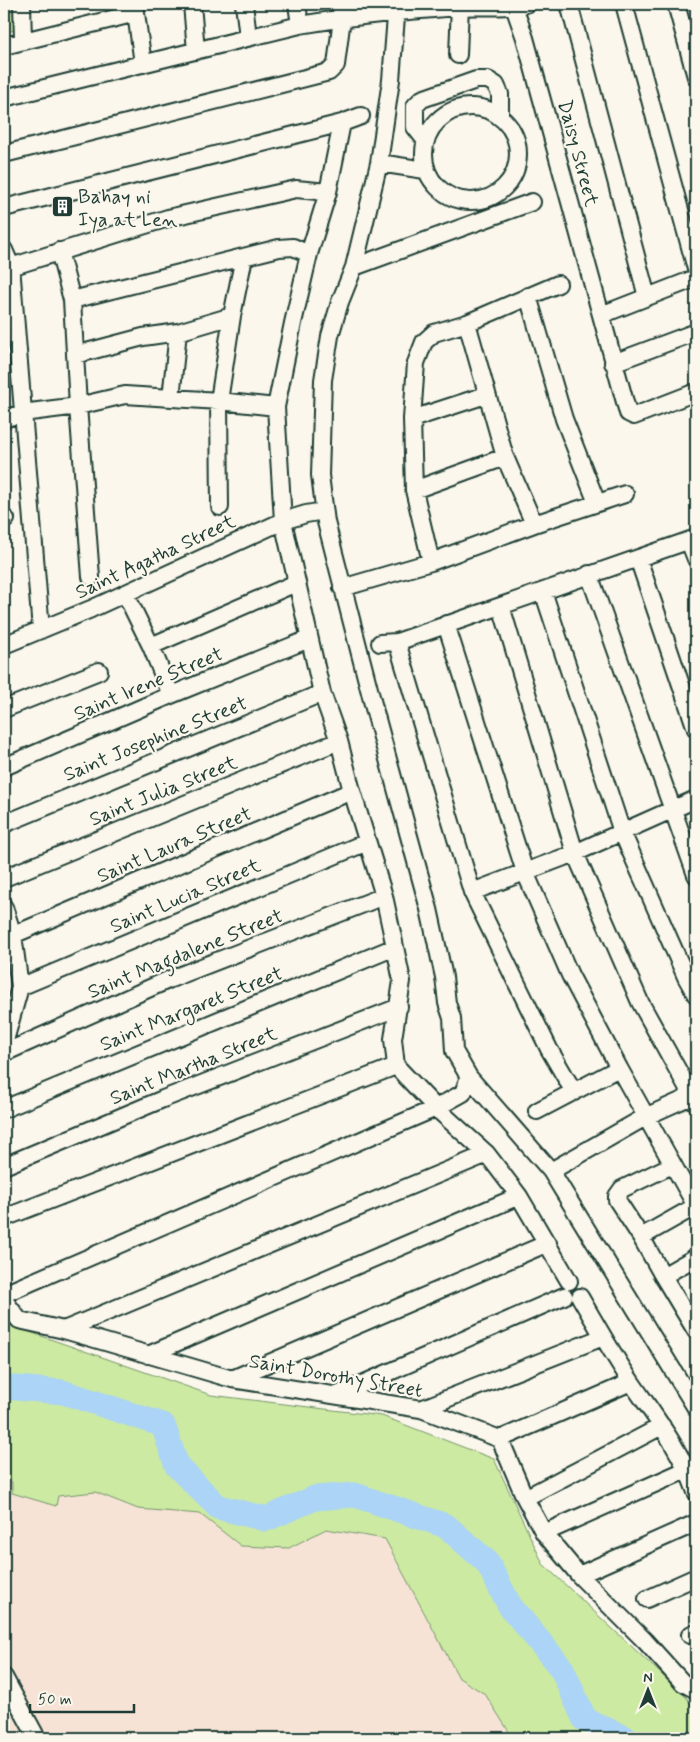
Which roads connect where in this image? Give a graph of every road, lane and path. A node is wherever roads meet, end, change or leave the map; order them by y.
1 (22, 4) edge
2 (192, 4) edge
3 (244, 4) edge
4 (297, 4) edge
5 (569, 4) edge
6 (624, 4) edge
7 (676, 4) edge
8 (460, 5) edge
9 (517, 5) edge
10 (136, 8) edge
11 (397, 8) edge
12 (342, 11) edge
13 (300, 25) junction
14 (248, 37) junction
15 (23, 40) junction
16 (4, 46) edge
17 (196, 51) junction
18 (458, 55) dead end
19 (143, 64) junction
20 (696, 78) edge
21 (4, 98) edge
22 (361, 116) dead end
23 (500, 117) junction
24 (342, 123) junction
25 (426, 141) junction
26 (4, 154) edge
27 (379, 163) junction
28 (425, 170) junction
29 (328, 192) junction
30 (532, 202) dead end
31 (4, 208) edge
32 (4, 250) edge
33 (59, 251) junction
34 (309, 254) junction
35 (244, 257) junction
36 (354, 267) junction
37 (7, 268) edge
38 (696, 269) edge
39 (696, 278) edge
40 (558, 284) dead end
41 (528, 296) junction
42 (647, 297) junction
43 (72, 300) junction
44 (602, 315) junction
45 (232, 316) junction
46 (467, 322) junction
47 (178, 332) junction
48 (696, 332) edge
49 (75, 355) junction
50 (613, 363) junction
51 (696, 392) edge
52 (486, 395) junction
53 (171, 398) junction
54 (219, 400) junction
55 (78, 406) junction
56 (276, 407) junction
57 (22, 413) junction
58 (412, 418) junction
59 (4, 419) edge
60 (505, 457) junction
61 (414, 490) junction
62 (625, 494) dead end
63 (597, 503) junction
64 (220, 507) dead end
65 (324, 511) junction
66 (283, 521) junction
67 (534, 524) junction
68 (693, 540) edge
69 (638, 558) junction
70 (696, 559) edge
71 (431, 562) junction
72 (589, 574) junction
73 (91, 577) dead end
74 (296, 583) junction
75 (342, 588) junction
76 (543, 591) junction
77 (125, 593) junction
78 (500, 606) junction
79 (446, 624) junction
80 (41, 630) junction
81 (309, 639) junction
82 (397, 642) junction
83 (380, 644) dead end
84 (4, 645) edge
85 (151, 646) junction
86 (99, 671) dead end
87 (322, 693) junction
88 (171, 695) junction
89 (4, 709) edge
90 (696, 729) edge
91 (339, 741) junction
92 (4, 767) edge
93 (352, 791) junction
94 (696, 799) edge
95 (672, 810) junction
96 (4, 824) edge
97 (622, 832) junction
98 (367, 842) junction
99 (575, 852) junction
100 (525, 872) junction
101 (696, 875) edge
102 (4, 878) edge
103 (472, 892) junction
104 (384, 896) junction
105 (4, 907) edge
106 (13, 935) junction
107 (395, 947) junction
108 (20, 987) junction
109 (696, 995) edge
110 (399, 1007) junction
111 (4, 1044) edge
112 (4, 1053) edge
113 (396, 1066) junction
114 (619, 1068) junction
115 (470, 1077) junction
116 (574, 1092) junction
117 (695, 1098) edge
118 (4, 1108) edge
119 (436, 1108) junction
120 (537, 1111) dead end
121 (647, 1116) junction
122 (487, 1154) junction
123 (672, 1164) junction
124 (4, 1166) edge
125 (551, 1171) junction
126 (519, 1196) junction
127 (696, 1206) edge
128 (4, 1218) edge
129 (641, 1237) junction
130 (548, 1243) junction
131 (696, 1257) edge
132 (662, 1276) junction
133 (571, 1292) junction
134 (4, 1294) edge
135 (4, 1300) edge
136 (64, 1330) junction
137 (696, 1331) edge
138 (603, 1337) junction
139 (148, 1355) junction
140 (232, 1379) junction
141 (631, 1382) junction
142 (337, 1395) junction
143 (696, 1408) edge
144 (421, 1409) junction
145 (662, 1426) junction
146 (500, 1439) junction
147 (688, 1469) junction
148 (696, 1492) edge
149 (525, 1498) junction
150 (696, 1523) edge
151 (544, 1533) junction
152 (579, 1575) junction
153 (696, 1577) edge
154 (647, 1599) dead end
155 (4, 1677) edge
156 (696, 1690) edge
157 (37, 1738) edge

1 - 15 street
2 - 17 street
3 - 14 street
4 - 13 street
5 - 42 street
6 - 38 street
7 - 20 street
8 - 9 street
8 - 11 street
8 - 18 street
9 - 44 street, Daisy Street
10 - 15 street
10 - 19 street
11 - 12 street
11 - 27 street
12 - 13 street
12 - 26 street
13 - 14 street
14 - 17 street
15 - 16 street
17 - 19 street
19 - 21 street
22 - 24 street
23 - 25 street
23 - 25 street
23 - 28 street
24 - 29 street
24 - 31 street
25 - 28 street
27 - 28 street
27 - 36 street
29 - 33 street
29 - 34 street
30 - 36 street
32 - 37 street
33 - 37 street
33 - 43 street
34 - 35 street
34 - 56 street
35 - 43 street
35 - 45 street
36 - 65 street
37 - 57 street
39 - 42 street
40 - 41 street
41 - 46 street
41 - 63 street
42 - 44 street
43 - 49 street
44 - 50 street, Daisy Street
45 - 47 street
45 - 54 street
46 - 52 street
46 - 58 street
47 - 49 street
47 - 53 street
48 - 50 street
49 - 55 street
50 - 51 street, Daisy Street
52 - 58 street
52 - 60 street
53 - 54 street
53 - 55 street
54 - 56 street
54 - 64 street
55 - 57 street
55 - 73 street
56 - 66 street
57 - 59 street
57 - 80 street
58 - 61 street
60 - 61 street
60 - 67 street
61 - 71 street
62 - 63 street
63 - 67 street
65 - 66 street, Saint Agatha Street
65 - 75 street
66 - 74 street
66 - 77 street, Saint Agatha Street
67 - 71 street
68 - 69 street
68 - 70 street
69 - 72 street
69 - 90 street
71 - 75 street
72 - 76 street
72 - 95 street
74 - 81 street
74 - 85 street
75 - 115 street
76 - 78 street
76 - 97 street
77 - 80 street, Saint Agatha Street
77 - 85 street
78 - 79 street
78 - 99 street
79 - 82 street
79 - 100 street
80 - 84 street, Saint Agatha Street
81 - 87 street
81 - 88 street, Saint Irene Street
82 - 83 street
82 - 103 street
85 - 88 street
86 - 89 street
87 - 91 street
87 - 96 street, Saint Josephine Street
88 - 92 street, Saint Irene Street
91 - 93 street
91 - 102 street, Saint Julia Street
93 - 98 street
93 - 106 street, Saint Laura Street
94 - 95 street
95 - 97 street
95 - 101 street
97 - 99 street
97 - 109 street
98 - 104 street
98 - 108 street, Saint Lucia Street
99 - 100 street
99 - 117 street
100 - 103 street
100 - 114 street
103 - 116 street
104 - 107 street
104 - 112 street, Saint Magdalene Street
105 - 106 street
106 - 108 street
107 - 110 street
107 - 118 street, Saint Margaret Street
108 - 111 street
110 - 113 street
110 - 124 street, Saint Martha Street
113 - 119 street
113 - 128 street
114 - 116 street
114 - 121 street
115 - 119 street
115 - 125 street
116 - 120 street
117 - 121 street
119 - 122 street
119 - 134 street
121 - 123 street
121 - 125 street
122 - 126 street
122 - 136 street
123 - 127 street
123 - 129 street
125 - 143 street
126 - 130 street
126 - 139 street
127 - 129 street
129 - 132 street
130 - 133 street
130 - 140 street
131 - 132 street
132 - 137 street
133 - 138 street
133 - 142 street
135 - 136 street, Saint Dorothy Street
136 - 139 street, Saint Dorothy Street
138 - 141 street
138 - 144 street
139 - 140 street, Saint Dorothy Street
140 - 142 street, Saint Dorothy Street
141 - 145 street
141 - 146 street
142 - 144 street, Saint Dorothy Street
144 - 146 street, Saint Dorothy Street
145 - 147 street
145 - 149 street
146 - 149 street
147 - 148 street
147 - 151 street
149 - 151 street
150 - 152 street
151 - 152 street
152 - 156 street
153 - 154 street
155 - 157 street

